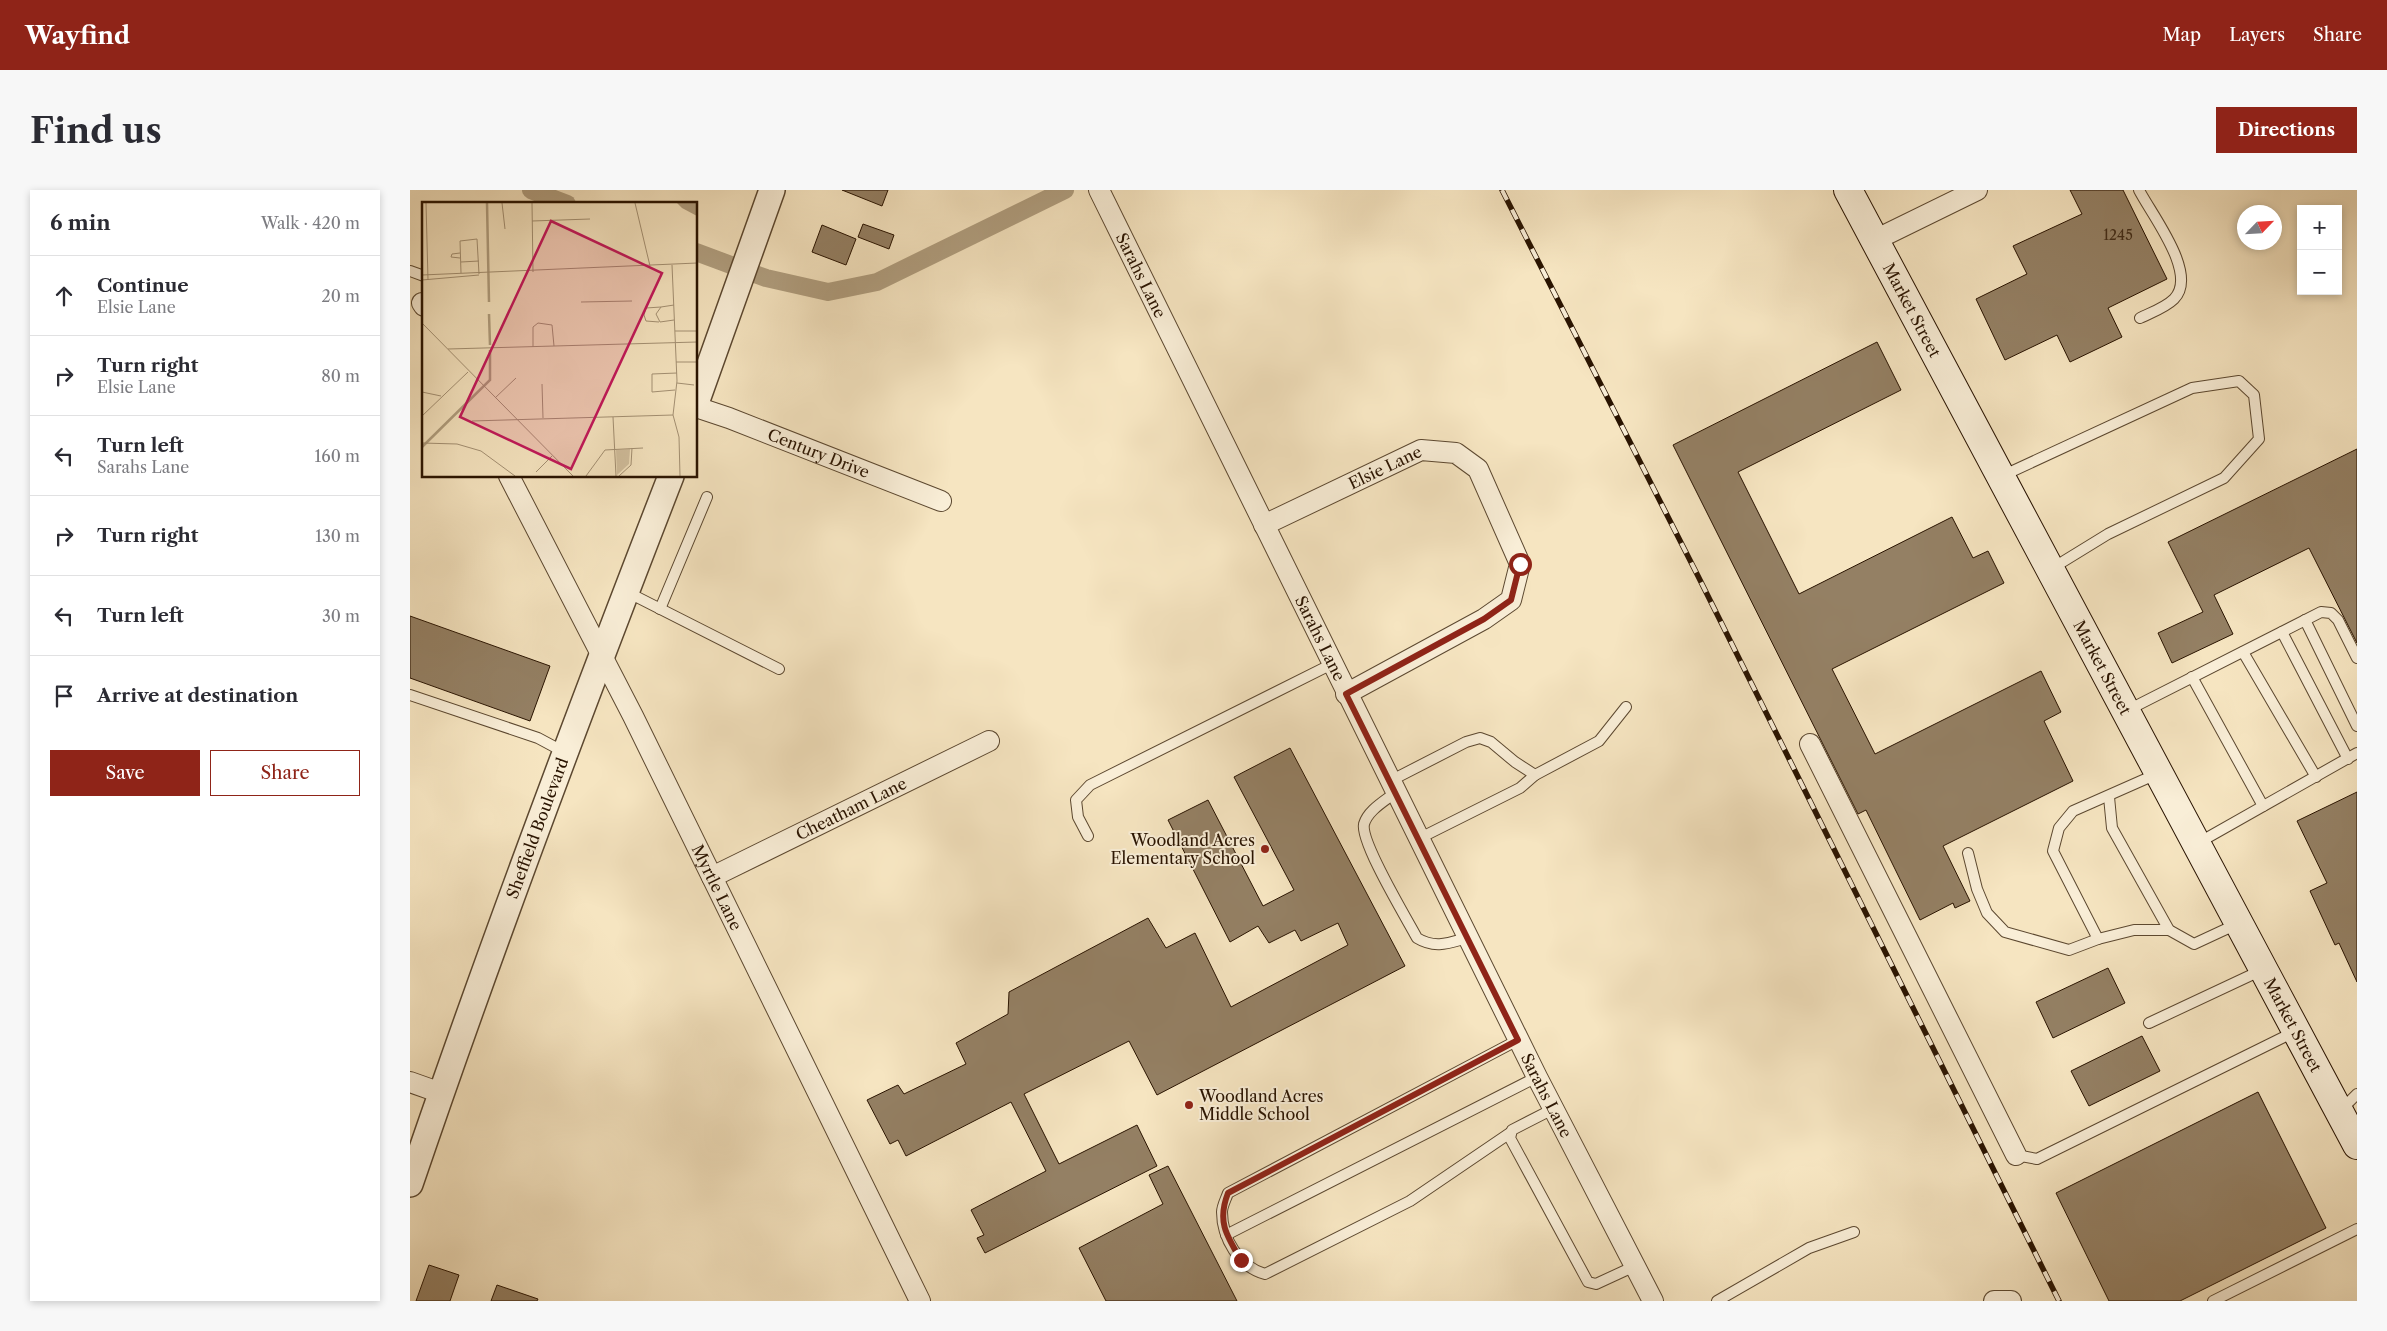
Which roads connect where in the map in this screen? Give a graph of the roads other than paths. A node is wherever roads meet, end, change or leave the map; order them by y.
1 (772, 190) edge
2 (1099, 190) edge
3 (1848, 190) edge
4 (1977, 190) edge
5 (2139, 190) edge
6 (1875, 240) junction
7 (410, 271) edge
8 (422, 275) edge
9 (2140, 318) dead end
10 (699, 387) edge
11 (698, 408) edge
12 (2000, 476) junction
13 (510, 478) edge
14 (670, 478) edge
15 (707, 497) dead end
16 (941, 501) dead end
17 (1264, 525) junction
18 (2050, 569) junction
19 (626, 591) junction
20 (660, 609) junction
21 (2305, 620) junction
22 (2282, 632) junction
23 (2243, 652) junction
24 (601, 657) junction
25 (2357, 658) edge
26 (1332, 664) junction
27 (778, 669) dead end
28 (2192, 677) junction
29 (1346, 694) junction
30 (410, 695) edge
31 (1626, 707) dead end
32 (2126, 711) junction
33 (2357, 726) edge
34 (990, 741) dead end
35 (1810, 744) dead end
36 (566, 753) junction
37 (2352, 756) edge
38 (2160, 773) junction
39 (1535, 775) junction
40 (2316, 777) junction
41 (1393, 787) junction
42 (2108, 797) junction
43 (2263, 806) junction
44 (1088, 836) dead end
45 (1418, 839) junction
46 (2197, 843) junction
47 (1968, 854) dead end
48 (712, 877) junction
49 (2240, 922) junction
50 (2169, 930) junction
51 (1467, 938) junction
52 (2098, 939) junction
53 (2262, 969) junction
54 (2149, 1023) dead end
55 (2297, 1030) junction
56 (1518, 1040) junction
57 (1537, 1077) junction
58 (410, 1082) edge
59 (441, 1092) junction
60 (2348, 1103) edge
61 (1553, 1109) junction
62 (1510, 1133) junction
63 (2357, 1145) edge
64 (2016, 1155) joint
65 (410, 1184) edge
66 (2357, 1229) edge
67 (1854, 1232) dead end
68 (1226, 1235) junction
69 (1635, 1266) junction
70 (920, 1301) edge
71 (1652, 1301) edge
72 (1717, 1301) edge
73 (1994, 1301) edge
74 (2011, 1301) edge
75 (2213, 1301) edge

1 - 10 street
2 - 17 street, Sarahs Lane
3 - 6 main road, Market Street
4 - 6 street
5 - 9 lane
6 - 12 main road, Market Street
7 - 8 lane
11 - 16 street, Century Drive
12 - 18 main road, Market Street
12 - 18 lane
13 - 24 street, Myrtle Lane
14 - 19 street, Sheffield Boulevard
15 - 20 lane
17 - 26 street, Sarahs Lane
17 - 29 street, Elsie Lane
18 - 32 main road, Market Street
19 - 20 lane
19 - 24 street, Sheffield Boulevard
20 - 27 lane
21 - 22 lane
21 - 25 lane
21 - 33 lane
22 - 23 lane
22 - 37 lane
23 - 28 lane
23 - 40 lane
24 - 36 street, Sheffield Boulevard
24 - 48 street, Myrtle Lane
26 - 29 street, Sarahs Lane
26 - 44 lane
28 - 32 lane
28 - 43 lane
29 - 41 street, Sarahs Lane
30 - 36 lane
31 - 39 lane
32 - 38 main road, Market Street
34 - 48 street, Cheatham Lane
35 - 64 street
36 - 59 street, Sheffield Boulevard
37 - 40 lane
38 - 42 lane
38 - 46 main road, Market Street
39 - 41 lane
39 - 45 lane
40 - 43 lane
41 - 45 street, Sarahs Lane
41 - 51 lane
42 - 50 lane
42 - 52 lane
43 - 46 lane
45 - 51 street, Sarahs Lane
46 - 49 main road, Market Street
47 - 52 lane
48 - 70 street, Myrtle Lane
49 - 50 lane
49 - 53 main road, Market Street
50 - 52 lane
51 - 56 street, Sarahs Lane
53 - 54 lane
53 - 55 main road, Market Street
55 - 60 main road, Market Street
55 - 64 lane
56 - 57 street, Sarahs Lane
56 - 68 lane
57 - 61 street, Sarahs Lane
57 - 68 lane
58 - 59 street
59 - 65 street, Sheffield Boulevard
60 - 63 main road, Market Street
61 - 62 lane
61 - 69 street, Sarahs Lane
62 - 68 lane
62 - 69 lane
66 - 75 lane
67 - 72 lane
69 - 71 street, Sarahs Lane
73 - 74 street

